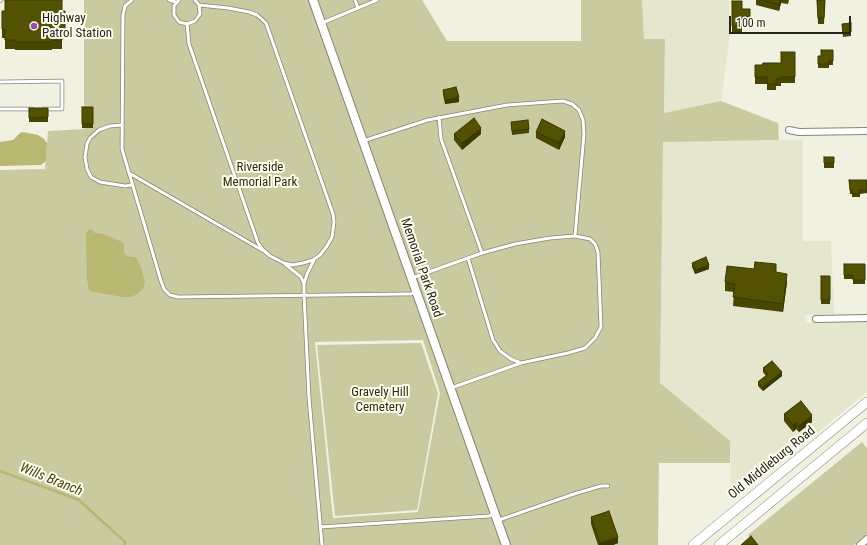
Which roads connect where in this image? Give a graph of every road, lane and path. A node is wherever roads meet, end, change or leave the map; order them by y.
1 (132, 0) edge
2 (170, 0) edge
3 (195, 0) edge
4 (313, 0) edge
5 (355, 0) edge
6 (377, 0) edge
7 (178, 1) edge
8 (199, 5) junction
9 (358, 8) junction
10 (321, 23) junction
11 (187, 24) junction
12 (0, 82) edge
13 (0, 109) edge
14 (439, 117) junction
15 (122, 125) junction
16 (789, 130) dead end
17 (867, 131) edge
18 (363, 141) junction
19 (129, 173) junction
20 (132, 185) junction
21 (576, 236) junction
22 (264, 250) junction
23 (482, 253) junction
24 (316, 257) junction
25 (468, 258) junction
26 (284, 263) junction
27 (412, 278) junction
28 (304, 284) junction
29 (416, 291) junction
30 (304, 296) junction
31 (867, 318) edge
32 (816, 319) dead end
33 (521, 364) junction
34 (451, 388) junction
35 (867, 402) edge
36 (867, 423) edge
37 (767, 484) junction
38 (608, 486) dead end
39 (778, 496) junction
40 (496, 517) junction
41 (320, 527) junction
42 (867, 540) edge
43 (322, 545) edge
44 (506, 545) edge
45 (693, 545) edge
46 (718, 545) edge
47 (860, 545) edge

1 - 15 lane
2 - 7 lane
3 - 8 lane
4 - 10 street, Memorial Park Road
5 - 9 lane
6 - 9 lane
7 - 11 lane
8 - 11 lane
8 - 24 lane
9 - 10 lane
10 - 18 street, Memorial Park Road
11 - 22 lane
12 - 13 lane
14 - 18 lane
14 - 21 lane
14 - 23 lane
15 - 19 lane
15 - 20 lane
16 - 17 street
18 - 27 street, Memorial Park Road
19 - 20 lane
19 - 22 lane
20 - 30 lane
21 - 23 lane
21 - 33 lane
22 - 26 lane
23 - 25 lane
24 - 26 lane
24 - 28 lane
25 - 27 lane
25 - 33 lane
26 - 28 lane
27 - 29 street, Memorial Park Road
28 - 30 lane
29 - 30 lane
29 - 34 street, Memorial Park Road
30 - 41 lane
31 - 32 street
33 - 34 lane
34 - 40 street, Memorial Park Road
35 - 37 main road, Old Middleburg Road
36 - 39 main road
37 - 39 main road
37 - 45 main road, Old Middleburg Road
38 - 40 lane
39 - 46 main road
40 - 41 lane
40 - 44 street, Memorial Park Road
41 - 43 lane
42 - 47 street

